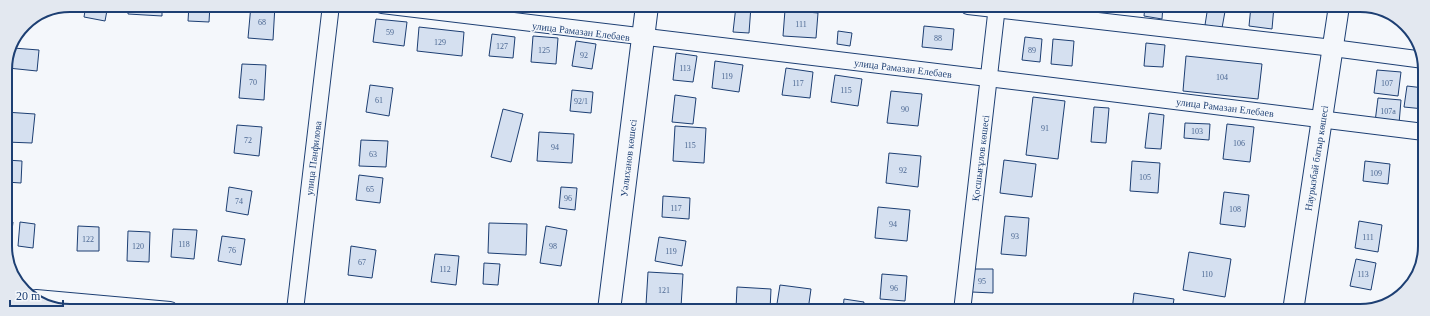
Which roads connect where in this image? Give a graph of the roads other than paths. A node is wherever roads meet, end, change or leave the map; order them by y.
1 (330, 12) edge
2 (437, 12) edge
3 (646, 12) edge
4 (996, 12) edge
5 (1038, 12) edge
6 (1338, 12) edge
7 (643, 38) junction
8 (1333, 48) junction
9 (1417, 59) edge
10 (989, 78) junction
11 (1322, 119) junction
12 (1418, 131) edge
13 (47, 299) edge
14 (103, 304) edge
15 (296, 304) edge
16 (610, 304) edge
17 (963, 304) edge
18 (1294, 304) edge

1 - 15 street, улица Панфилова
2 - 7 street, улица Рамазан Елебаев
3 - 7 main road, Уәлиханов көшесі
4 - 10 street, Қосшығұлов көшесі
5 - 8 street
6 - 8 street, Наурызбай батыр көшесі
7 - 10 street, улица Рамазан Елебаев
7 - 16 main road, Уәлиханов көшесі
8 - 9 street
8 - 11 street, Наурызбай батыр көшесі
10 - 11 street, улица Рамазан Елебаев
10 - 17 street, Қосшығұлов көшесі
11 - 12 street, улица Рамазан Елебаев
11 - 18 street, Наурызбай батыр көшесі
13 - 14 street

